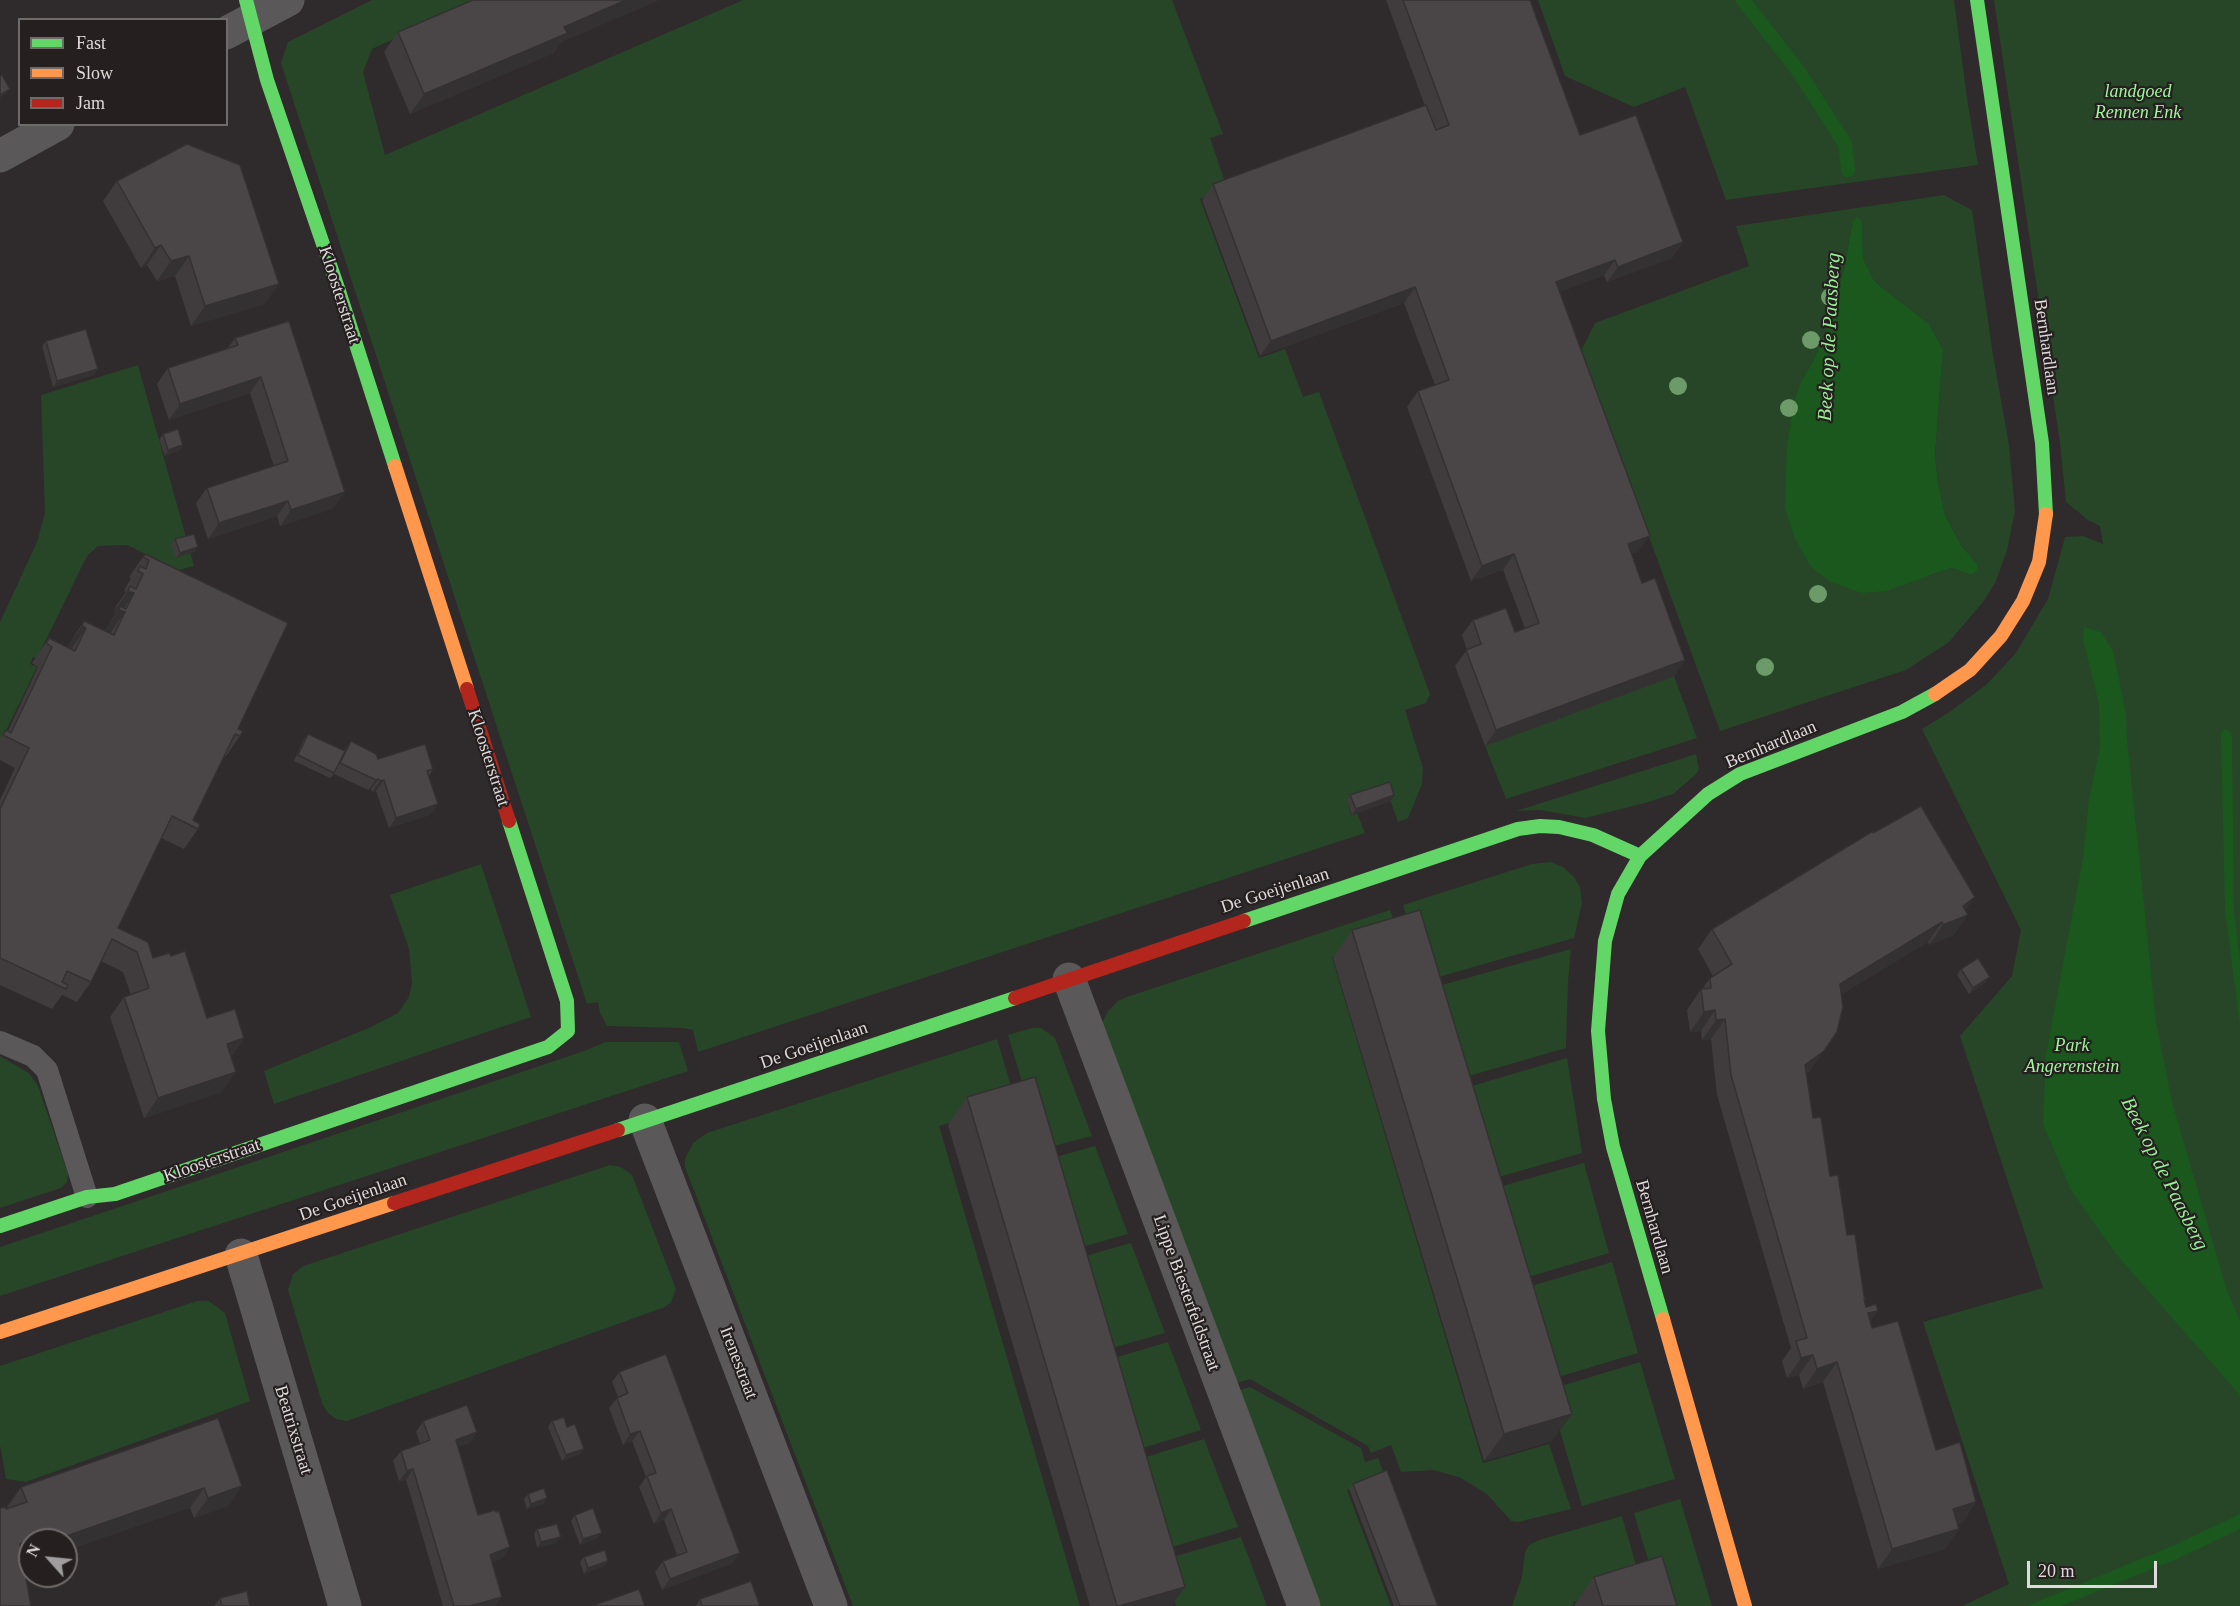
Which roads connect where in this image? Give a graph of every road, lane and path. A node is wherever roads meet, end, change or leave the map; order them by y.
1 (288, 0) edge
2 (1977, 0) edge
3 (241, 18) edge
4 (54, 126) edge
5 (0, 156) edge
6 (1640, 856) junction
7 (1069, 979) junction
8 (0, 1042) edge
9 (645, 1120) junction
10 (87, 1197) junction
11 (0, 1226) edge
12 (241, 1255) junction
13 (0, 1332) edge
14 (345, 1606) edge
15 (831, 1606) edge
16 (1304, 1606) edge
17 (1745, 1606) edge

1 - 3 street
2 - 6 street, Bernhardlaan
3 - 10 street, Kloosterstraat
4 - 5 street
6 - 7 street, De Goeijenlaan
6 - 17 street, Bernhardlaan
7 - 9 street, De Goeijenlaan
7 - 16 street, Lippe Biesterfeldstraat
8 - 10 lane
9 - 12 street, De Goeijenlaan
9 - 15 street, Irenestraat
10 - 11 street, Kloosterstraat
12 - 13 street, De Goeijenlaan
12 - 14 street, Beatrixstraat

